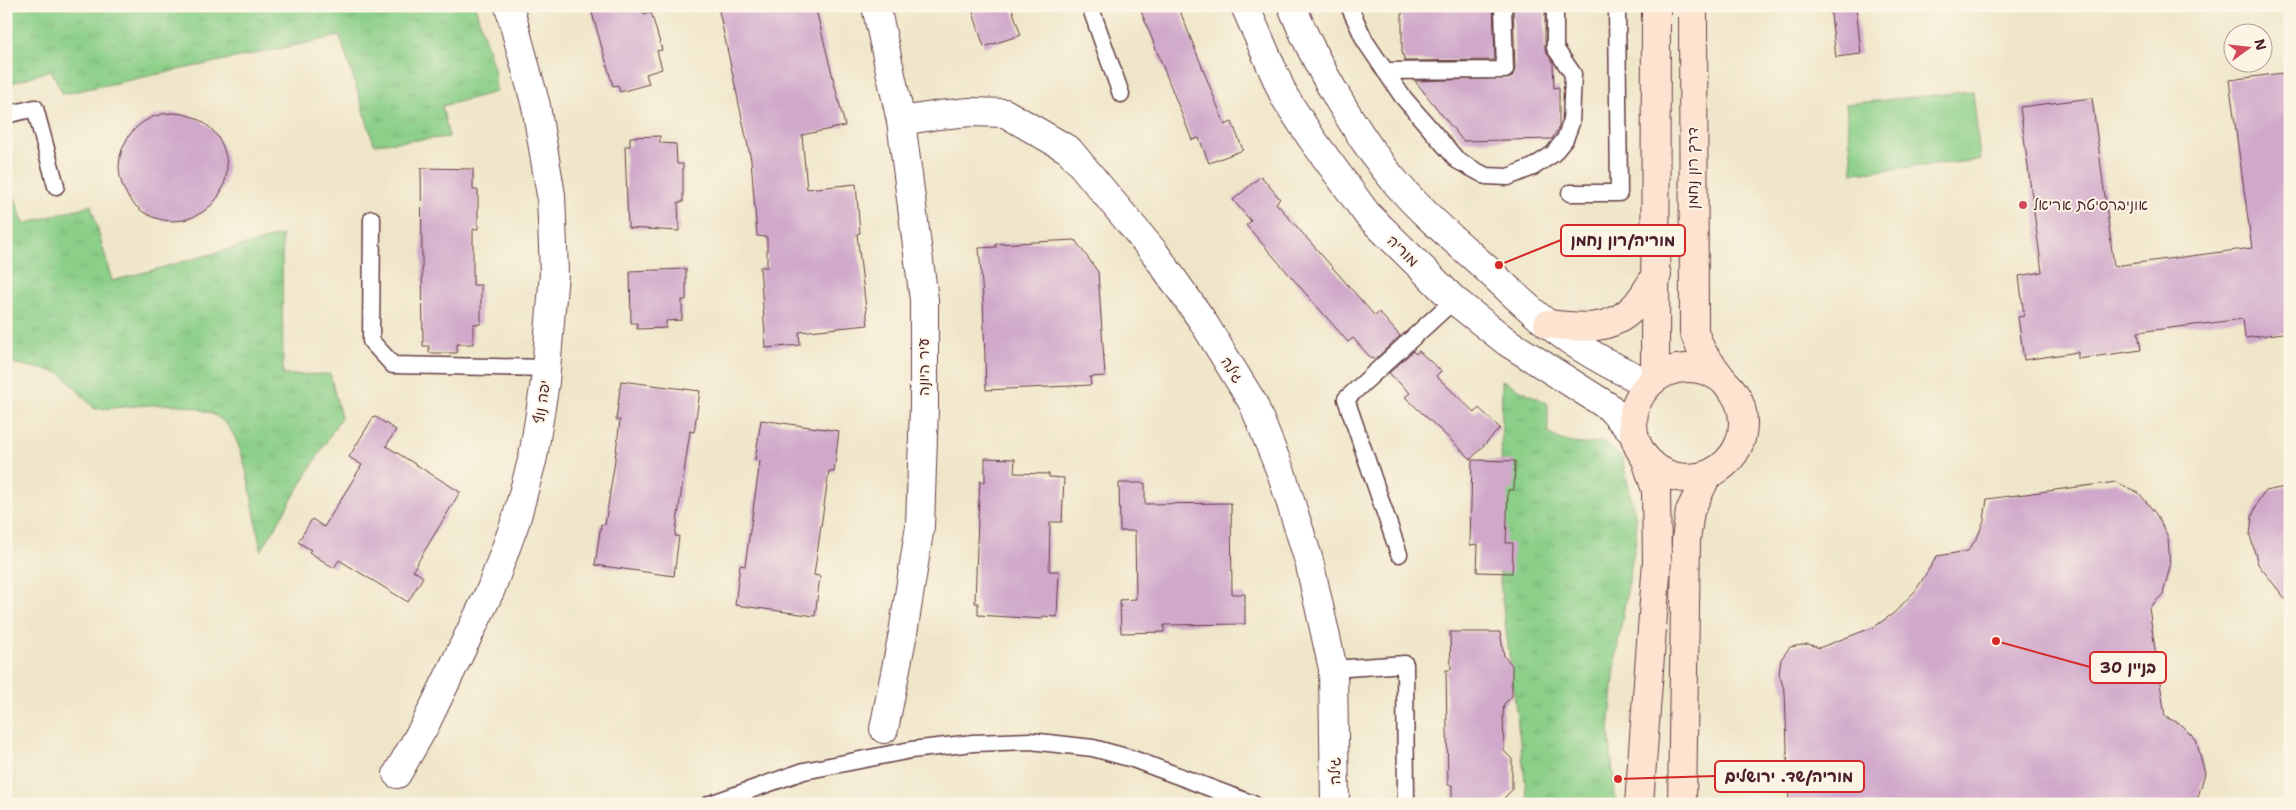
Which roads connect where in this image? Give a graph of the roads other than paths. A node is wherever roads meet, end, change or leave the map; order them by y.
1 (509, 6) edge
2 (876, 6) edge
3 (1090, 6) edge
4 (1245, 6) edge
5 (1292, 6) edge
6 (1349, 6) edge
7 (1503, 6) edge
8 (1555, 6) edge
9 (1617, 6) edge
10 (1656, 6) edge
11 (1693, 6) edge
12 (1385, 71) junction
13 (1121, 94) dead end
14 (6, 115) edge
15 (901, 121) junction
16 (56, 186) dead end
17 (1570, 194) dead end
18 (372, 219) dead end
19 (1656, 275) junction
20 (1454, 300) junction
21 (1548, 324) junction
22 (547, 368) junction
23 (1652, 380) junction
24 (1723, 380) junction
25 (1633, 433) junction
26 (1646, 460) junction
27 (1707, 476) junction
28 (1399, 554) dead end
29 (1333, 669) junction
30 (884, 729) dead end
31 (397, 774) dead end
32 (710, 804) edge
33 (1252, 804) edge
34 (1335, 804) edge
35 (1406, 804) edge
36 (1639, 804) edge
37 (1682, 804) edge

1 - 22 street, יפה נוף
2 - 15 street, עיר היונה
3 - 13 lane
4 - 20 street, מוריה
5 - 21 street
6 - 12 lane
7 - 12 lane
8 - 12 lane
9 - 17 lane
10 - 19 main road
11 - 24 main road, דרך רון נחמן
14 - 16 lane
15 - 29 street, גילה
15 - 30 street, עיר היונה
18 - 22 lane
19 - 21 main road
19 - 23 main road
20 - 25 street, מוריה
20 - 28 lane
21 - 23 street
22 - 31 street, יפה נוף
23 - 24 main road
23 - 25 main road
24 - 27 main road
25 - 26 main road
26 - 27 main road
26 - 36 main road
27 - 37 main road
29 - 34 street, גילה
29 - 35 lane
32 - 33 lane

